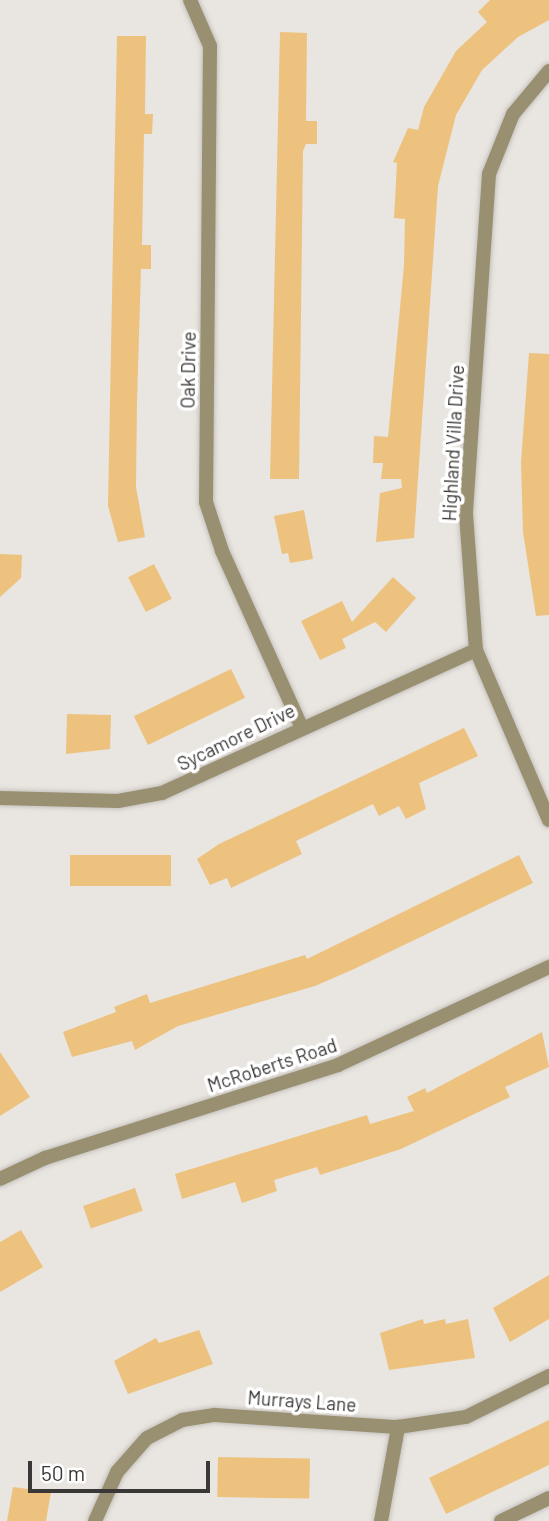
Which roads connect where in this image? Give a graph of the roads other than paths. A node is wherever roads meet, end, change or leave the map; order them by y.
1 (190, 0) edge
2 (549, 71) edge
3 (476, 650) junction
4 (301, 726) junction
5 (0, 798) edge
6 (549, 820) edge
7 (549, 967) edge
8 (0, 1180) edge
9 (549, 1376) edge
10 (398, 1427) junction
11 (549, 1498) edge
12 (95, 1521) edge
13 (381, 1521) edge
14 (501, 1521) edge

1 - 4 street, Oak Drive
2 - 3 street, Highland Villa Drive
3 - 4 street, Sycamore Drive
3 - 6 street, Highland Villa Drive
4 - 5 street, Sycamore Drive
7 - 8 street, McRoberts Road
9 - 10 street, Murrays Lane
10 - 12 street, Murrays Lane
10 - 13 street
11 - 14 street

